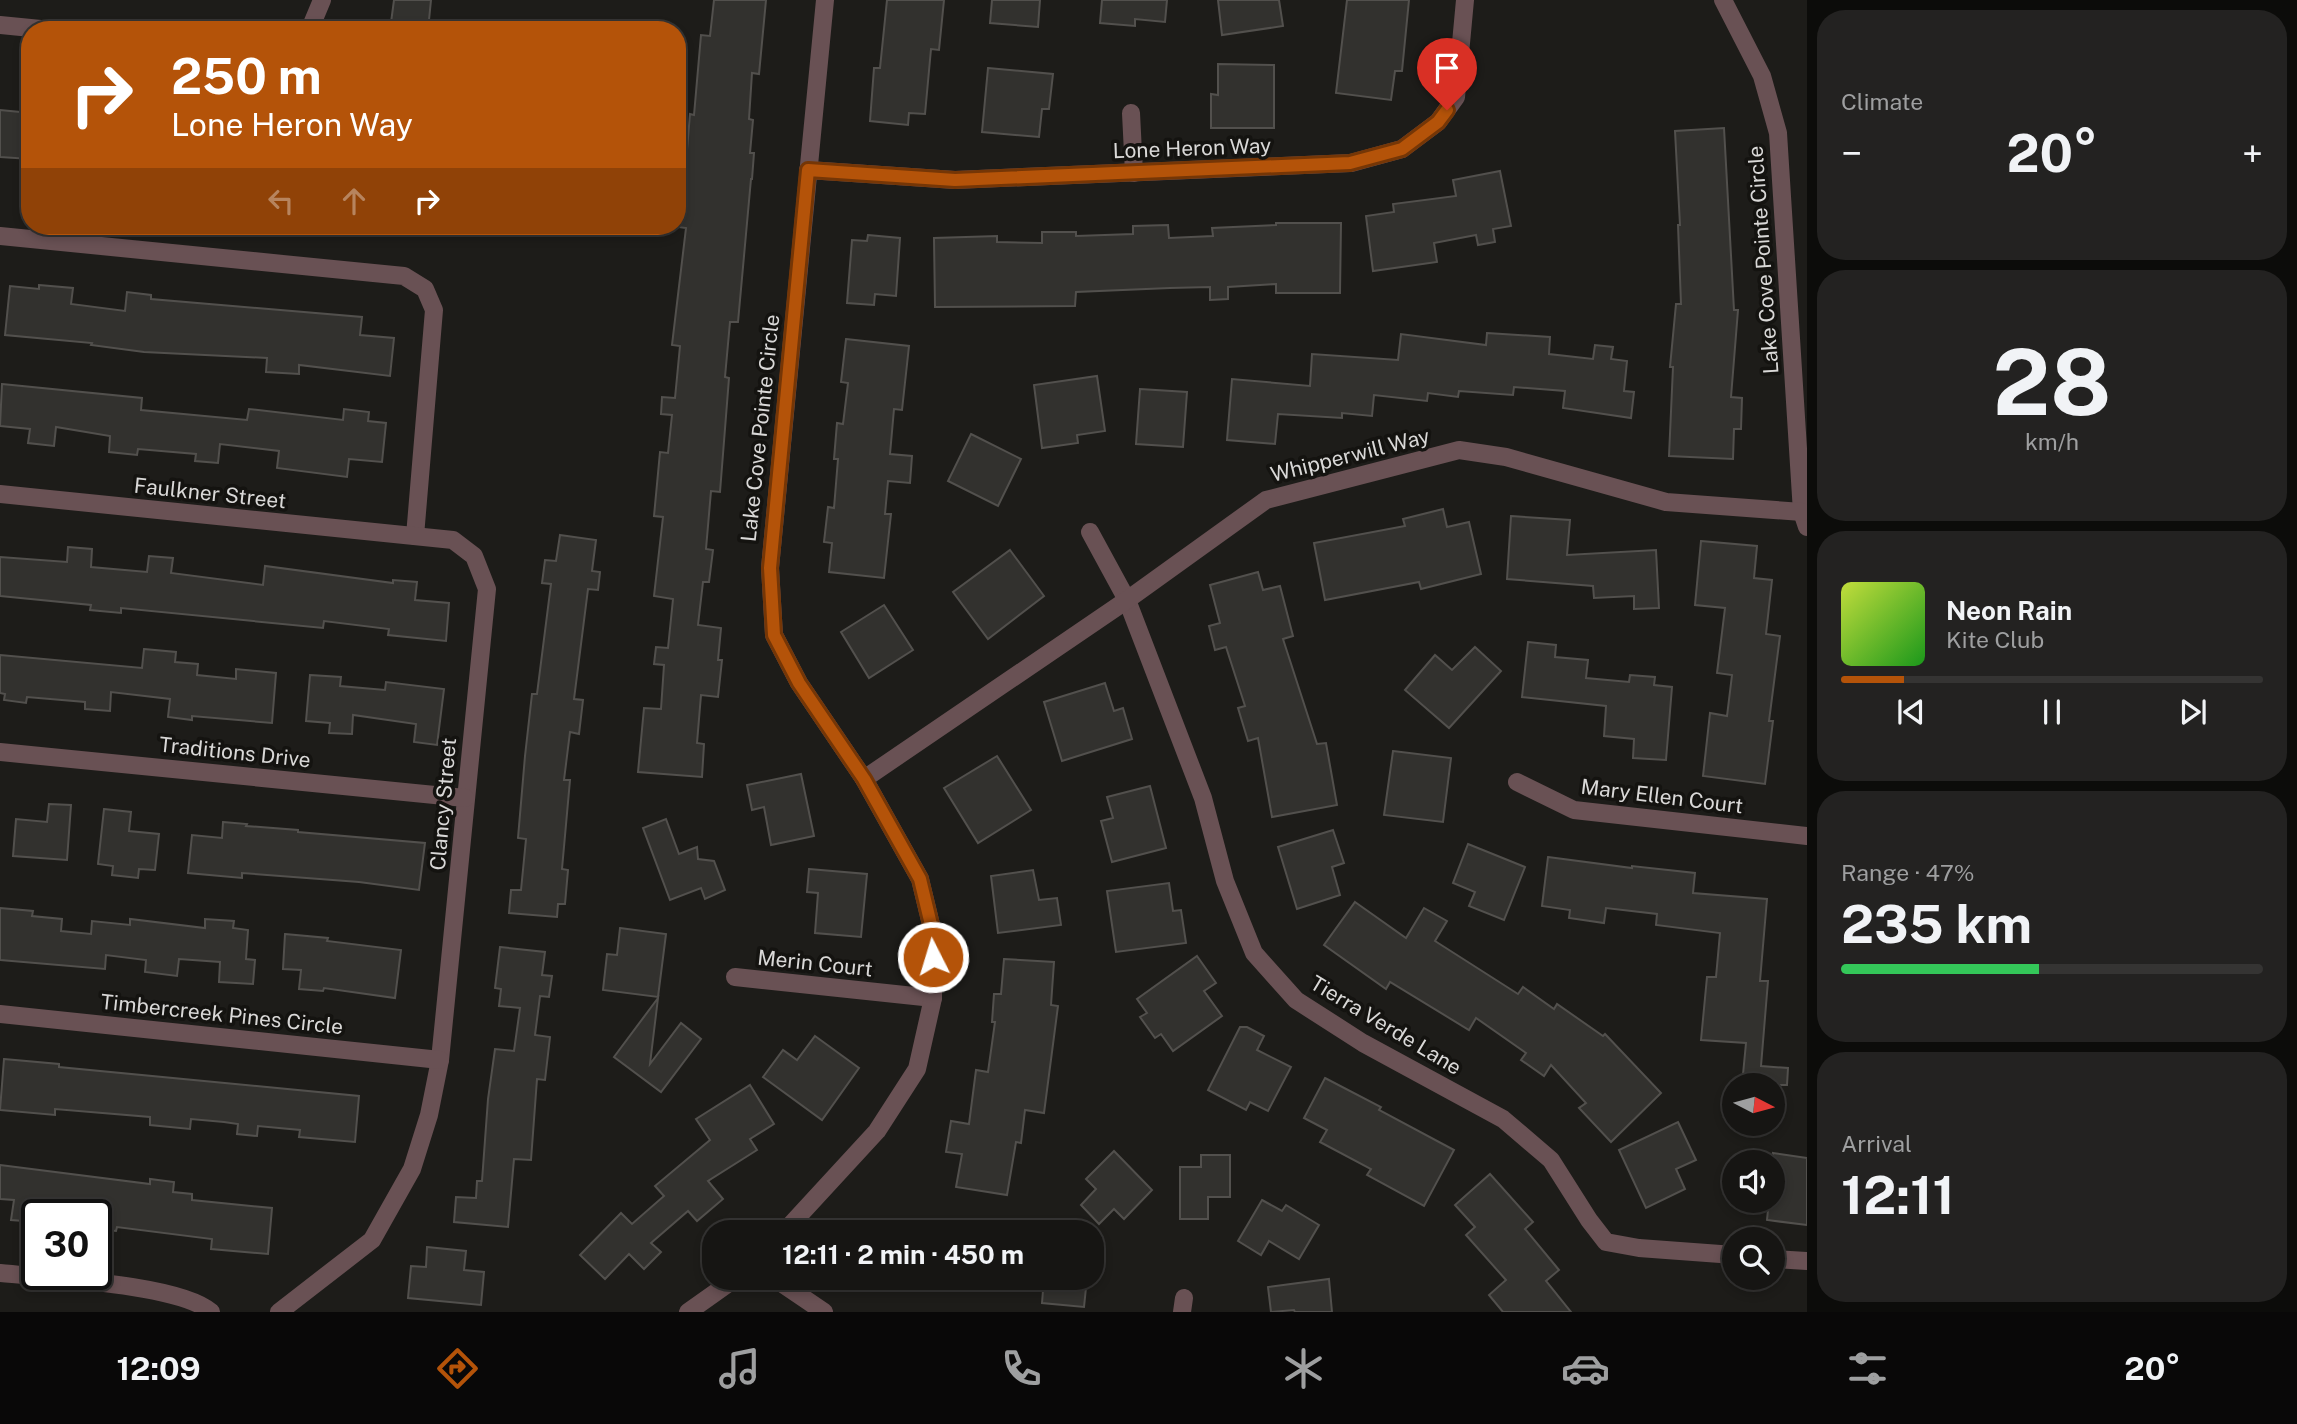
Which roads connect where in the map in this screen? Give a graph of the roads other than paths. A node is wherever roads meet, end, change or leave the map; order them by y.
1 (322, 0) edge
2 (825, 0) edge
3 (1465, 0) edge
4 (1723, 0) edge
5 (313, 21) edge
6 (0, 25) edge
7 (21, 27) edge
8 (1131, 113) dead end
9 (808, 170) junction
10 (1134, 173) junction
11 (0, 236) edge
12 (0, 494) edge
13 (1804, 520) edge
14 (1090, 532) dead end
15 (415, 537) junction
16 (1127, 600) junction
17 (0, 752) edge
18 (864, 779) junction
19 (1517, 782) dead end
20 (465, 798) junction
21 (1807, 836) edge
22 (735, 977) dead end
23 (933, 998) junction
24 (0, 1014) edge
25 (440, 1059) junction
26 (795, 1220) edge
27 (1722, 1254) edge
28 (1785, 1260) edge
29 (1807, 1261) edge
30 (0, 1273) edge
31 (719, 1290) edge
32 (792, 1290) edge
33 (211, 1312) edge
34 (279, 1312) edge
35 (688, 1312) edge
36 (824, 1312) edge

1 - 5 street
2 - 9 street, Lake Cove Pointe Circle
3 - 10 street, Lone Heron Way
4 - 13 street, Lake Cove Pointe Circle
6 - 7 street
8 - 10 street
9 - 10 street, Lone Heron Way
9 - 18 street, Lake Cove Pointe Circle
11 - 15 street
12 - 15 street, Faulkner Street
13 - 16 street, Whipperwill Way
14 - 16 street, Tierra Verde Lane
15 - 20 street, Clancy Street
16 - 18 street, Whipperwill Way
16 - 27 street, Tierra Verde Lane
17 - 20 street, Traditions Drive
18 - 23 street, Lake Cove Pointe Circle
19 - 21 street, Mary Ellen Court
20 - 25 street, Clancy Street
22 - 23 street, Merin Court
23 - 26 street, Lake Cove Pointe Circle
24 - 25 street, Timbercreek Pines Circle
25 - 34 street, Clancy Street
28 - 29 street
30 - 33 street
31 - 35 street
32 - 36 street

